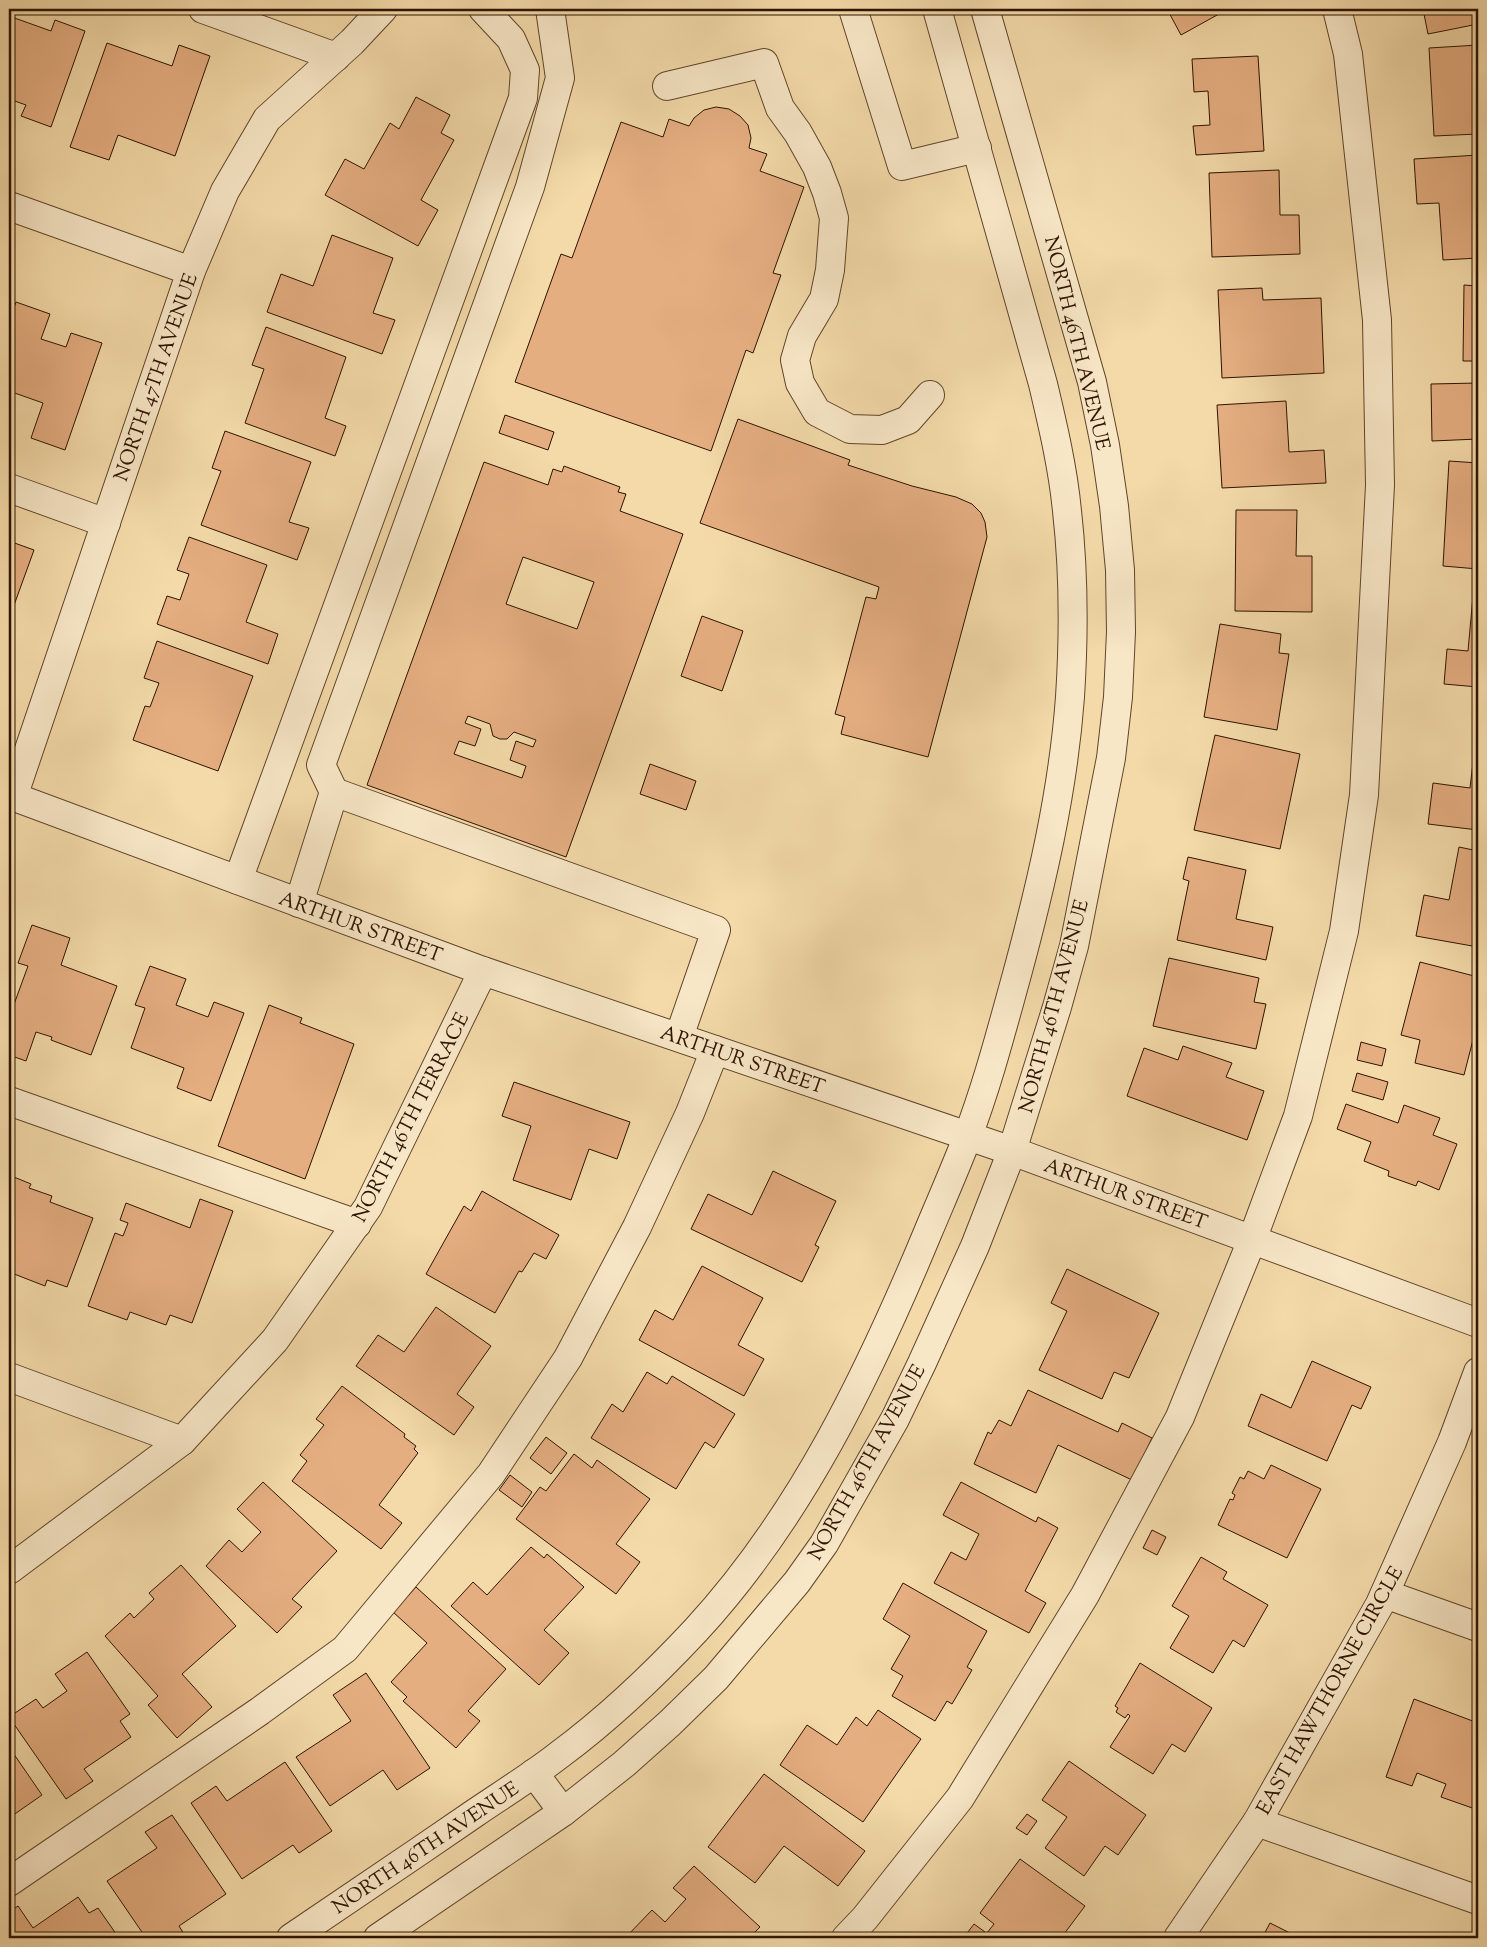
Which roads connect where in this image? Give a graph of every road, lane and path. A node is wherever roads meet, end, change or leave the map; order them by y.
1 (203, 9) edge
2 (383, 9) edge
3 (484, 9) edge
4 (550, 9) edge
5 (852, 9) edge
6 (937, 9) edge
7 (985, 9) edge
8 (1337, 9) edge
9 (336, 57) junction
10 (667, 86) dead end
11 (976, 148) junction
12 (9, 206) edge
13 (191, 271) junction
14 (930, 395) dead end
15 (9, 488) edge
16 (106, 523) junction
17 (334, 792) junction
18 (11, 796) edge
19 (238, 880) junction
20 (299, 903) junction
21 (483, 971) junction
22 (679, 1037) junction
23 (715, 1050) junction
24 (9, 1101) edge
25 (968, 1136) junction
26 (1012, 1151) junction
27 (357, 1224) junction
28 (1252, 1240) junction
29 (1478, 1324) edge
30 (1478, 1372) edge
31 (9, 1377) edge
32 (182, 1441) junction
33 (9, 1570) edge
34 (1385, 1594) junction
35 (1478, 1627) edge
36 (534, 1773) junction
37 (563, 1812) junction
38 (1257, 1822) junction
39 (9, 1882) edge
40 (1478, 1900) edge
41 (291, 1938) edge
42 (378, 1938) edge
43 (846, 1938) edge
44 (1178, 1938) edge

1 - 9 street
2 - 9 street, NORTH 47TH AVENUE
3 - 19 street
4 - 17 street
5 - 11 street
6 - 11 street, NORTH 46TH AVENUE
7 - 26 street, NORTH 46TH AVENUE
8 - 28 street
9 - 13 street, NORTH 47TH AVENUE
10 - 14 street
11 - 25 street, NORTH 46TH AVENUE
12 - 13 street
13 - 16 street, NORTH 47TH AVENUE
15 - 16 street
16 - 18 street, NORTH 47TH AVENUE
17 - 20 street
17 - 22 street
18 - 19 street, ARTHUR STREET
19 - 20 street, ARTHUR STREET
20 - 21 street, ARTHUR STREET
21 - 22 street, ARTHUR STREET
21 - 27 street, NORTH 46TH TERRACE
22 - 23 street, ARTHUR STREET
23 - 25 street, ARTHUR STREET
23 - 39 street
24 - 27 street
25 - 26 street, ARTHUR STREET
25 - 36 street, NORTH 46TH AVENUE
26 - 28 street, ARTHUR STREET
26 - 37 street, NORTH 46TH AVENUE
27 - 32 street, NORTH 46TH TERRACE
28 - 29 street, ARTHUR STREET
28 - 43 street
30 - 34 street, EAST HAWTHORNE CIRCLE
31 - 32 street
32 - 33 street, NORTH 46TH TERRACE
34 - 35 street
34 - 38 street, EAST HAWTHORNE CIRCLE
36 - 37 street, NORTH 46TH AVENUE
36 - 41 street, NORTH 46TH AVENUE
37 - 42 street, NORTH 46TH AVENUE
38 - 40 street
38 - 44 street, EAST HAWTHORNE CIRCLE

